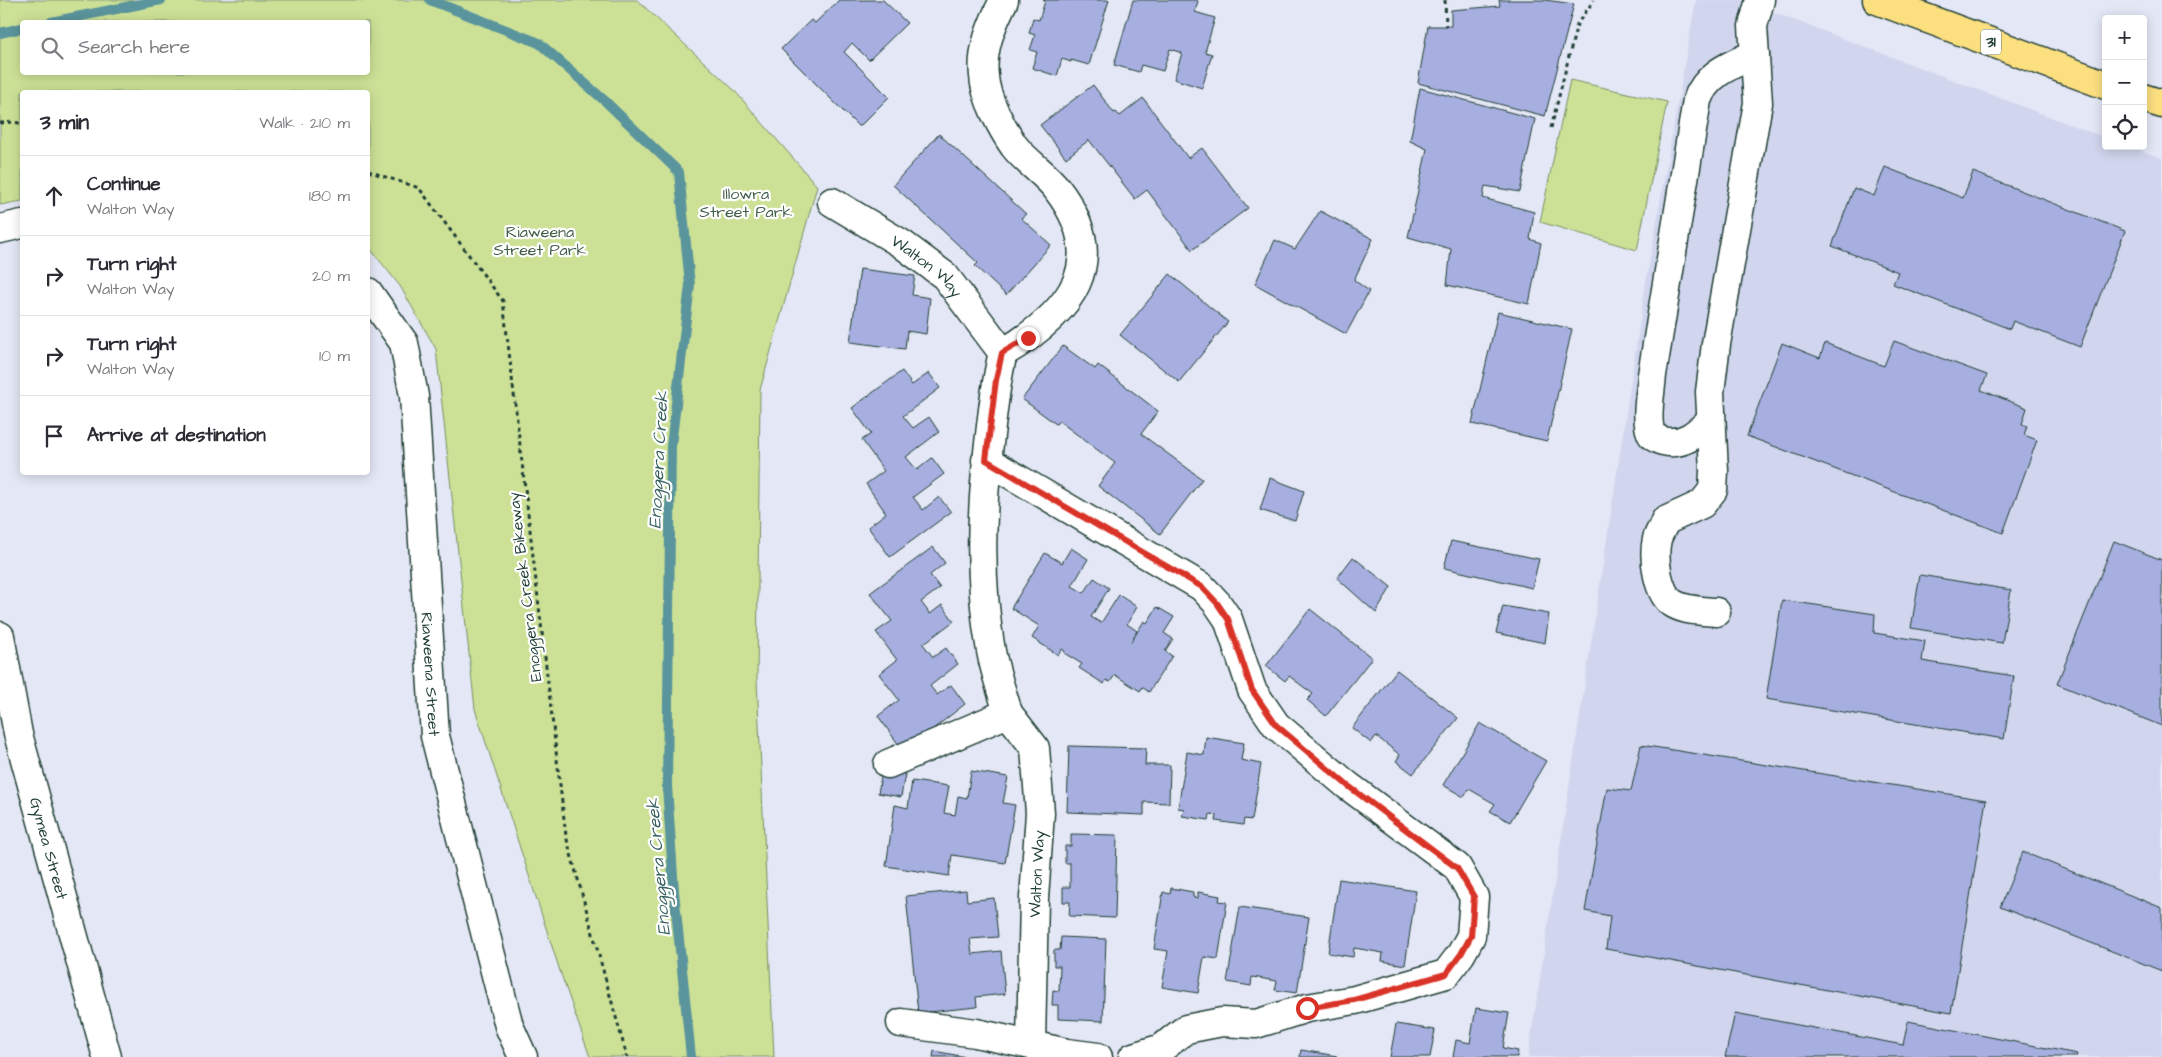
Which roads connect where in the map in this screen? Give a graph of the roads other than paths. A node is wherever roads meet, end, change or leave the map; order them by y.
1 (1004, 0) edge
2 (1760, 0) edge
3 (1877, 0) edge
4 (1755, 54) junction
5 (2102, 84) edge
6 (2147, 99) edge
7 (2162, 104) edge
8 (832, 202) dead end
9 (20, 225) edge
10 (0, 230) edge
11 (370, 295) edge
12 (1002, 353) junction
13 (1710, 421) junction
14 (986, 460) junction
15 (1716, 612) dead end
16 (0, 636) edge
17 (1008, 713) junction
18 (888, 764) dead end
19 (900, 1023) dead end
20 (1031, 1044) junction
21 (107, 1057) edge
22 (523, 1057) edge
23 (1098, 1057) edge
24 (1133, 1057) edge

1 - 12 street
2 - 4 street
3 - 5 main road, 31
4 - 13 street
4 - 13 street
6 - 7 main road
8 - 12 street, Walton Way
9 - 10 street
11 - 22 street, Riaweena Street
12 - 14 street, Walton Way
13 - 15 street
14 - 17 street, Walton Way
14 - 24 street
16 - 21 street, Gymea Street
17 - 18 street
17 - 20 street, Walton Way
19 - 20 street
20 - 23 street

